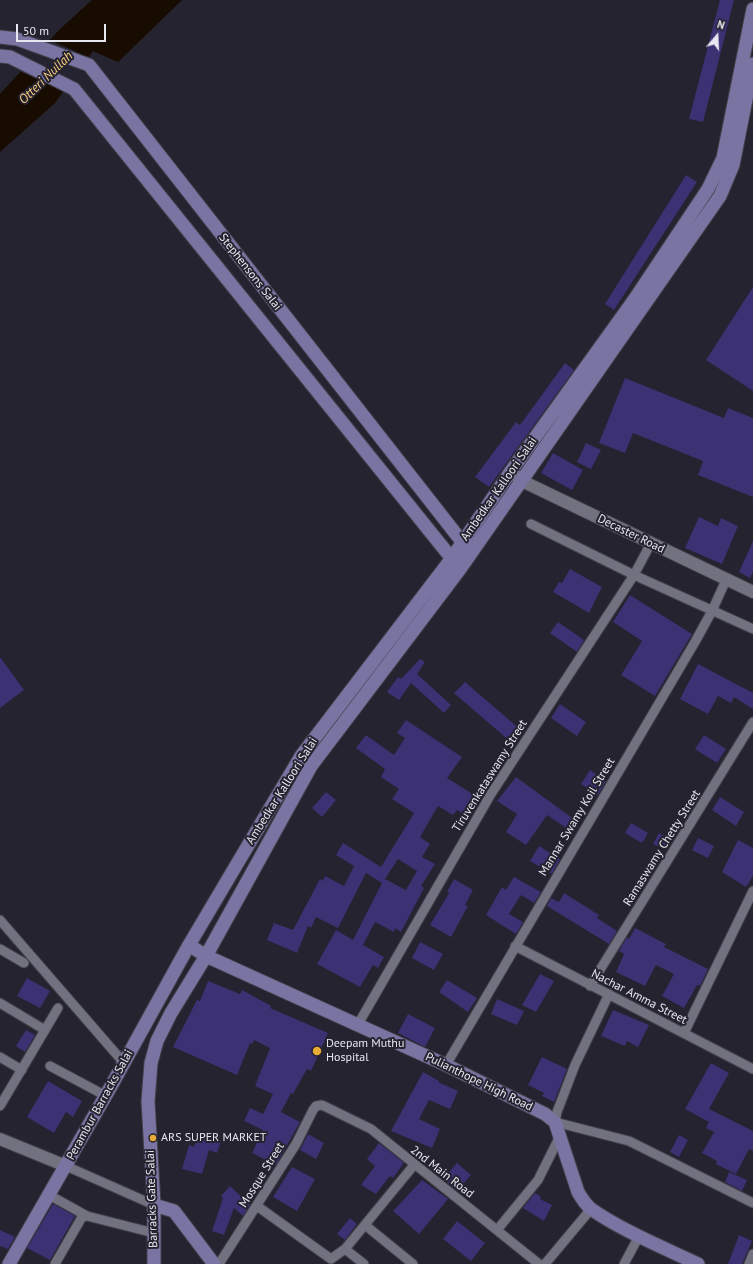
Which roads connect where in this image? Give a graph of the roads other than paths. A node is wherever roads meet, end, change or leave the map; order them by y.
1 (753, 9) edge
2 (0, 37) edge
3 (5, 57) edge
4 (753, 64) edge
5 (744, 106) edge
6 (511, 471) junction
7 (522, 481) junction
8 (531, 524) dead end
9 (651, 543) junction
10 (468, 546) junction
11 (452, 558) junction
12 (460, 569) junction
13 (634, 575) junction
14 (726, 580) junction
15 (753, 592) edge
16 (712, 611) junction
17 (753, 629) edge
18 (753, 722) edge
19 (753, 891) edge
20 (0, 920) edge
21 (189, 945) junction
22 (515, 946) junction
23 (0, 949) edge
24 (206, 956) junction
25 (24, 963) dead end
26 (590, 986) junction
27 (609, 994) junction
28 (0, 1003) edge
29 (58, 1008) dead end
30 (357, 1026) junction
31 (45, 1030) junction
32 (684, 1033) junction
33 (0, 1057) edge
34 (124, 1063) junction
35 (446, 1065) junction
36 (50, 1066) dead end
37 (753, 1069) edge
38 (22, 1070) junction
39 (106, 1096) junction
40 (0, 1106) edge
41 (326, 1106) joint
42 (555, 1122) junction
43 (560, 1136) junction
44 (0, 1139) edge
45 (414, 1165) junction
46 (66, 1166) junction
47 (49, 1195) junction
48 (753, 1202) edge
49 (154, 1205) junction
50 (257, 1206) junction
51 (591, 1209) junction
52 (87, 1216) junction
53 (365, 1225) junction
54 (497, 1230) junction
55 (154, 1233) junction
56 (639, 1236) junction
57 (345, 1249) junction
58 (753, 1254) edge
59 (9, 1264) edge
60 (55, 1264) edge
61 (154, 1264) edge
62 (214, 1264) edge
63 (220, 1264) edge
64 (364, 1264) edge
65 (413, 1264) edge
66 (539, 1264) edge
67 (545, 1264) edge
68 (624, 1264) edge
69 (698, 1264) edge
70 (749, 1264) edge

1 - 5 main road, Ambedkar Kalloori Salai
2 - 10 main road, Stephensons Salai
3 - 11 main road, Stephensons Salai
4 - 5 main road, Ambedkar Kalloori Salai
5 - 6 main road, Ambedkar Kalloori Salai
5 - 7 main road, Ambedkar Kalloori Salai
6 - 7 street, Decaster Road
6 - 10 main road, Ambedkar Kalloori Salai
7 - 9 street, Decaster Road
7 - 10 main road, Ambedkar Kalloori Salai
8 - 13 street
9 - 13 street, Tiruvenkataswamy Street
9 - 14 street, Decaster Road
10 - 11 main road, Ambedkar Kalloori Salai
10 - 12 main road, Ambedkar Kalloori Salai
11 - 12 main road, Stephensons Salai
11 - 21 main road, Ambedkar Kalloori Salai
12 - 24 main road, Ambedkar Kalloori Salai
13 - 16 street
13 - 30 street, Tiruvenkataswamy Street
14 - 15 street, Decaster Road
14 - 16 street, Mannar Swamy Koil Street
16 - 17 street
16 - 22 street, Mannar Swamy Koil Street
18 - 26 street, Ramaswamy Chetty Street
19 - 32 street
20 - 34 street
21 - 24 main road, Pulianthope High Road
21 - 34 main road, Perambur Barracks Salai
22 - 26 street, Nachar Amma Street
22 - 35 street, Mannar Swamy Koil Street
23 - 25 street
24 - 30 main road, Pulianthope High Road
24 - 49 main road, Barracks Gate Salai
26 - 27 street, Nachar Amma Street
27 - 32 street, Nachar Amma Street
27 - 42 street
28 - 31 street
29 - 31 street
30 - 35 main road, Pulianthope High Road
31 - 38 street
32 - 37 street, Nachar Amma Street
33 - 38 street
34 - 39 main road, Perambur Barracks Salai
35 - 42 main road, Pulianthope High Road
36 - 39 street
38 - 40 street
39 - 46 main road, Perambur Barracks Salai
41 - 45 street, 2nd Main Road
41 - 50 street, Mosque Street
42 - 43 main road
42 - 48 street
43 - 51 main road
43 - 54 street
44 - 46 street
45 - 53 street
45 - 54 street, 2nd Main Road
46 - 47 main road, Perambur Barracks Salai
46 - 49 street
47 - 52 street
47 - 59 main road, Perambur Barracks Salai
49 - 55 main road, Barracks Gate Salai
49 - 62 main road
50 - 57 street
50 - 63 street, Mosque Street
51 - 56 main road
51 - 67 street
52 - 55 street
52 - 60 street
53 - 57 street
53 - 65 street
54 - 66 street, 2nd Main Road
55 - 61 main road, Barracks Gate Salai
56 - 68 street
56 - 69 main road
57 - 64 street
58 - 70 street

